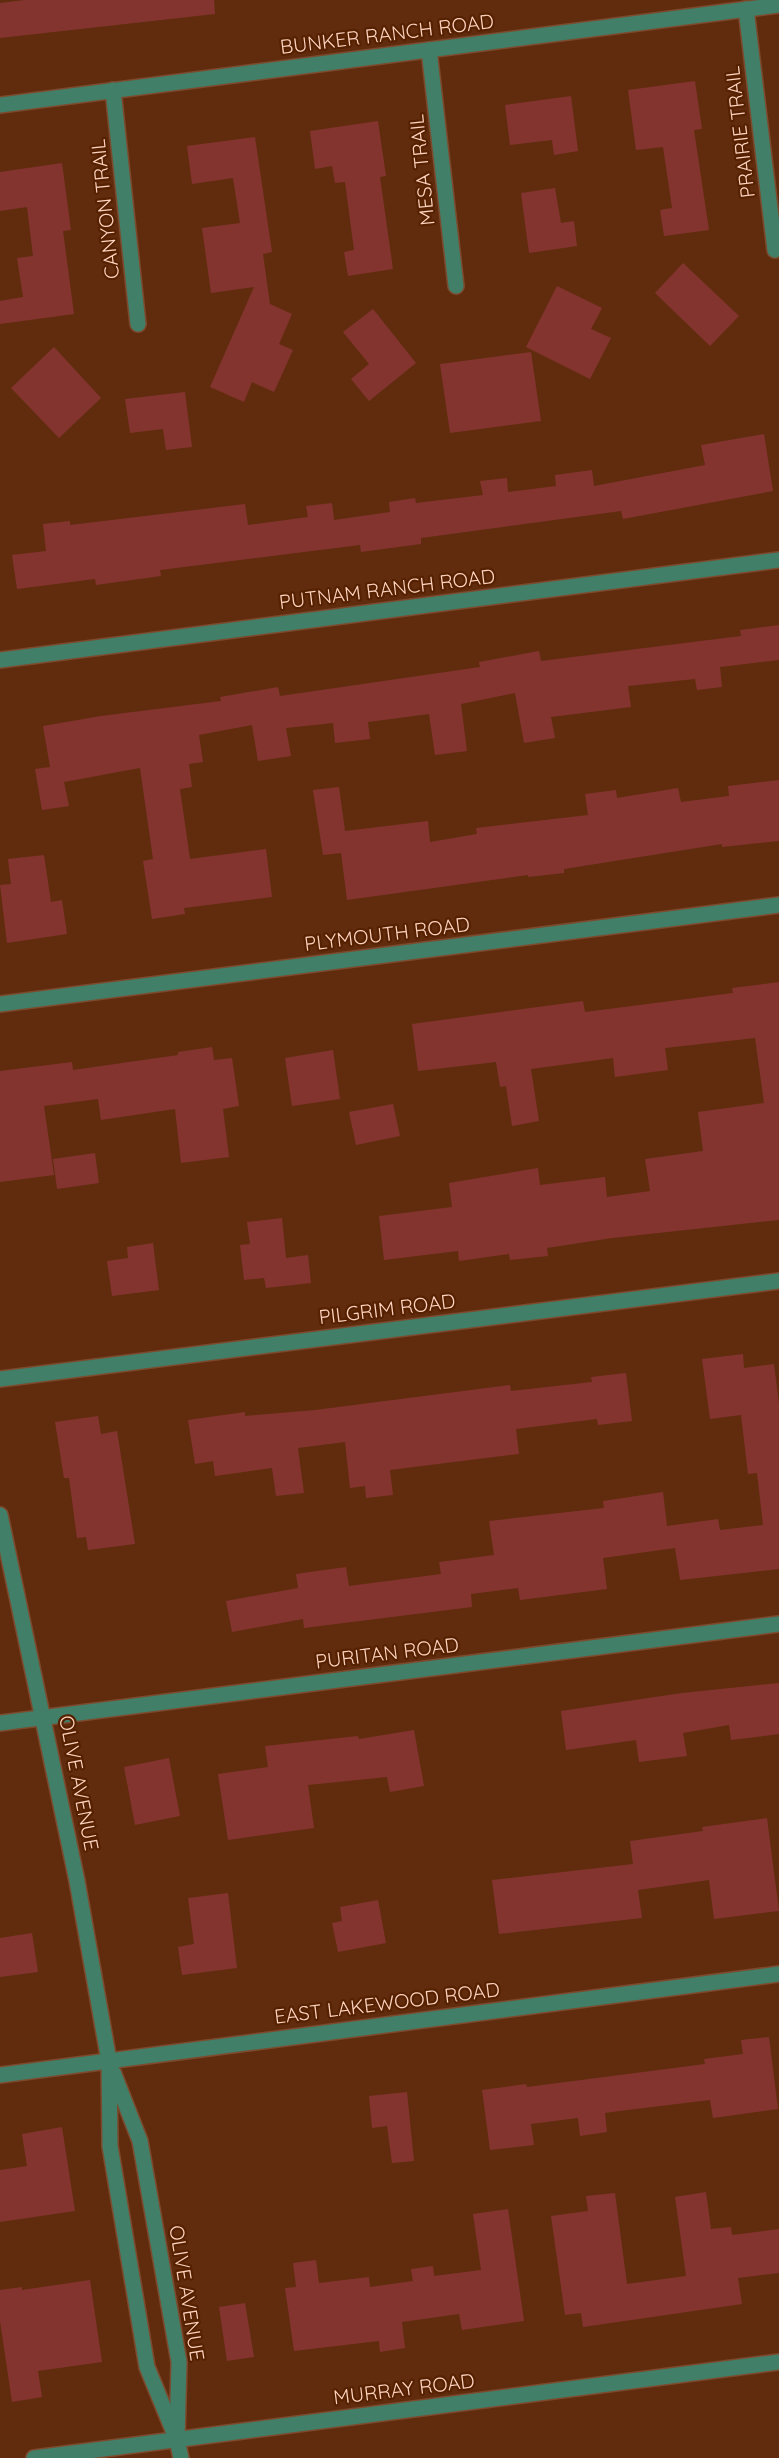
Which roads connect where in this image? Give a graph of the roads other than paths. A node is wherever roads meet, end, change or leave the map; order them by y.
1 (779, 6) edge
2 (746, 9) junction
3 (429, 50) junction
4 (113, 90) junction
5 (0, 105) edge
6 (776, 250) dead end
7 (456, 286) dead end
8 (138, 324) dead end
9 (779, 560) edge
10 (0, 660) edge
11 (779, 905) edge
12 (0, 1004) edge
13 (779, 1281) edge
14 (0, 1379) edge
15 (0, 1515) edge
16 (779, 1624) edge
17 (44, 1718) junction
18 (0, 1723) edge
19 (779, 1974) edge
20 (109, 2061) junction
21 (0, 2074) edge
22 (779, 2362) edge
23 (177, 2440) junction
24 (34, 2458) edge
25 (181, 2458) edge

1 - 2 street, BUNKER RANCH ROAD
2 - 3 street, BUNKER RANCH ROAD
2 - 6 street, PRAIRIE TRAIL
3 - 4 street, BUNKER RANCH ROAD
3 - 7 street, MESA TRAIL
4 - 5 street, BUNKER RANCH ROAD
4 - 8 street, CANYON TRAIL
9 - 10 street, PUTNAM RANCH ROAD
11 - 12 street, PLYMOUTH ROAD
13 - 14 street, PILGRIM ROAD
15 - 17 street, OLIVE AVENUE
16 - 17 street, PURITAN ROAD
17 - 18 street, PURITAN ROAD
17 - 20 street, OLIVE AVENUE
19 - 20 street, EAST LAKEWOOD ROAD
20 - 21 street, EAST LAKEWOOD ROAD
20 - 23 street, OLIVE AVENUE
20 - 23 street, OLIVE AVENUE
22 - 23 street, MURRAY ROAD
23 - 24 street, MURRAY ROAD
23 - 25 street

